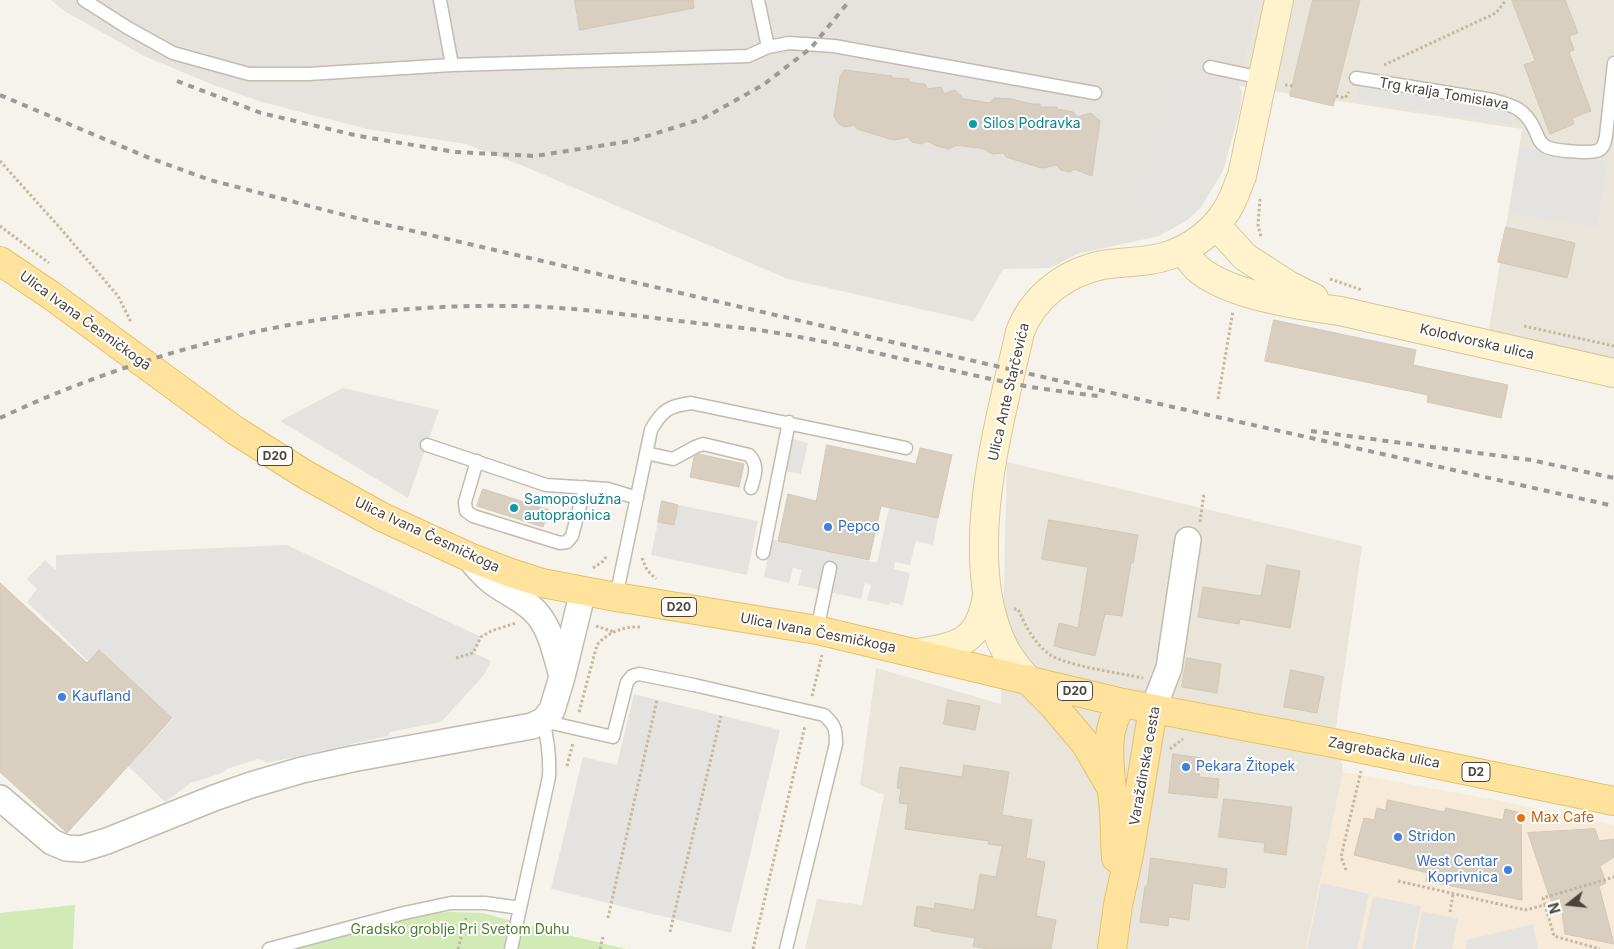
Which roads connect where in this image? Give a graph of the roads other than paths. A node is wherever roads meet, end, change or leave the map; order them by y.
1 (84, 0) edge
2 (440, 0) edge
3 (758, 0) edge
4 (1279, 0) edge
5 (768, 47) junction
6 (1614, 63) edge
7 (452, 65) junction
8 (1210, 67) dead end
9 (1262, 78) junction
10 (1356, 78) road end
11 (1095, 93) dead end
12 (1216, 225) junction
13 (1183, 250) junction
14 (0, 261) edge
15 (1340, 311) junction
16 (1614, 373) edge
17 (789, 422) junction
18 (427, 445) dead end
19 (906, 448) dead end
20 (646, 453) junction
21 (477, 461) junction
22 (585, 488) junction
23 (751, 488) dead end
24 (637, 498) junction
25 (1188, 540) road end
26 (763, 553) dead end
27 (468, 557) junction
28 (830, 568) dead end
29 (587, 580) junction
30 (987, 591) junction
31 (616, 597) junction
32 (820, 641) junction
33 (918, 653) junction
34 (562, 677) junction
35 (1027, 679) junction
36 (1123, 703) junction
37 (1153, 709) junction
38 (543, 721) junction
39 (1112, 789) junction
40 (0, 798) edge
41 (1614, 800) edge
42 (1118, 905) junction
43 (520, 908) junction
44 (269, 949) edge
45 (511, 949) edge
46 (786, 949) edge
47 (1112, 949) edge

1 - 7 lane
2 - 7 lane
3 - 5 lane
4 - 9 main road, Ulica Ante Starčevića
5 - 7 lane
5 - 11 lane
6 - 10 lane, Trg kralja Tomislava
8 - 9 lane
9 - 12 main road, Ulica Ante Starčevića
12 - 13 main road, Ulica Ante Starčevića
12 - 15 main road, Kolodvorska ulica
13 - 15 main road, Kolodvorska ulica
13 - 30 main road, Ulica Ante Starčevića
14 - 27 main road, Ulica Ivana Česmičkoga / D20
15 - 16 main road, Kolodvorska ulica
17 - 19 lane
17 - 20 lane
17 - 26 lane
18 - 21 lane
20 - 23 lane
20 - 24 lane
21 - 22 lane
21 - 22 lane
22 - 24 lane
24 - 31 lane
25 - 37 street, Varaždinska cesta
27 - 29 main road, Ulica Ivana Česmičkoga / D20
27 - 34 street
28 - 32 lane
29 - 31 main road, Ulica Ivana Česmičkoga / D20
29 - 34 street
30 - 33 main road, Ulica Ante Starčevića
30 - 35 main road, Ulica Ante Starčevića
31 - 32 main road, Ulica Ivana Česmičkoga / D20
32 - 33 main road, Ulica Ivana Česmičkoga / D20
33 - 35 main road, Ulica Ivana Česmičkoga / D20
34 - 38 street
35 - 36 main road, Ulica Ivana Česmičkoga / D20
35 - 39 main road
36 - 37 main road, Ulica Ivana Česmičkoga / D2
36 - 39 main road, Varaždinska cesta
37 - 41 main road, Zagrebačka ulica / D2
37 - 42 main road, Varaždinska cesta
38 - 40 street
38 - 43 lane
38 - 46 lane
39 - 42 main road, Varaždinska cesta
42 - 47 main road, Varaždinska cesta
43 - 44 lane
43 - 45 lane

